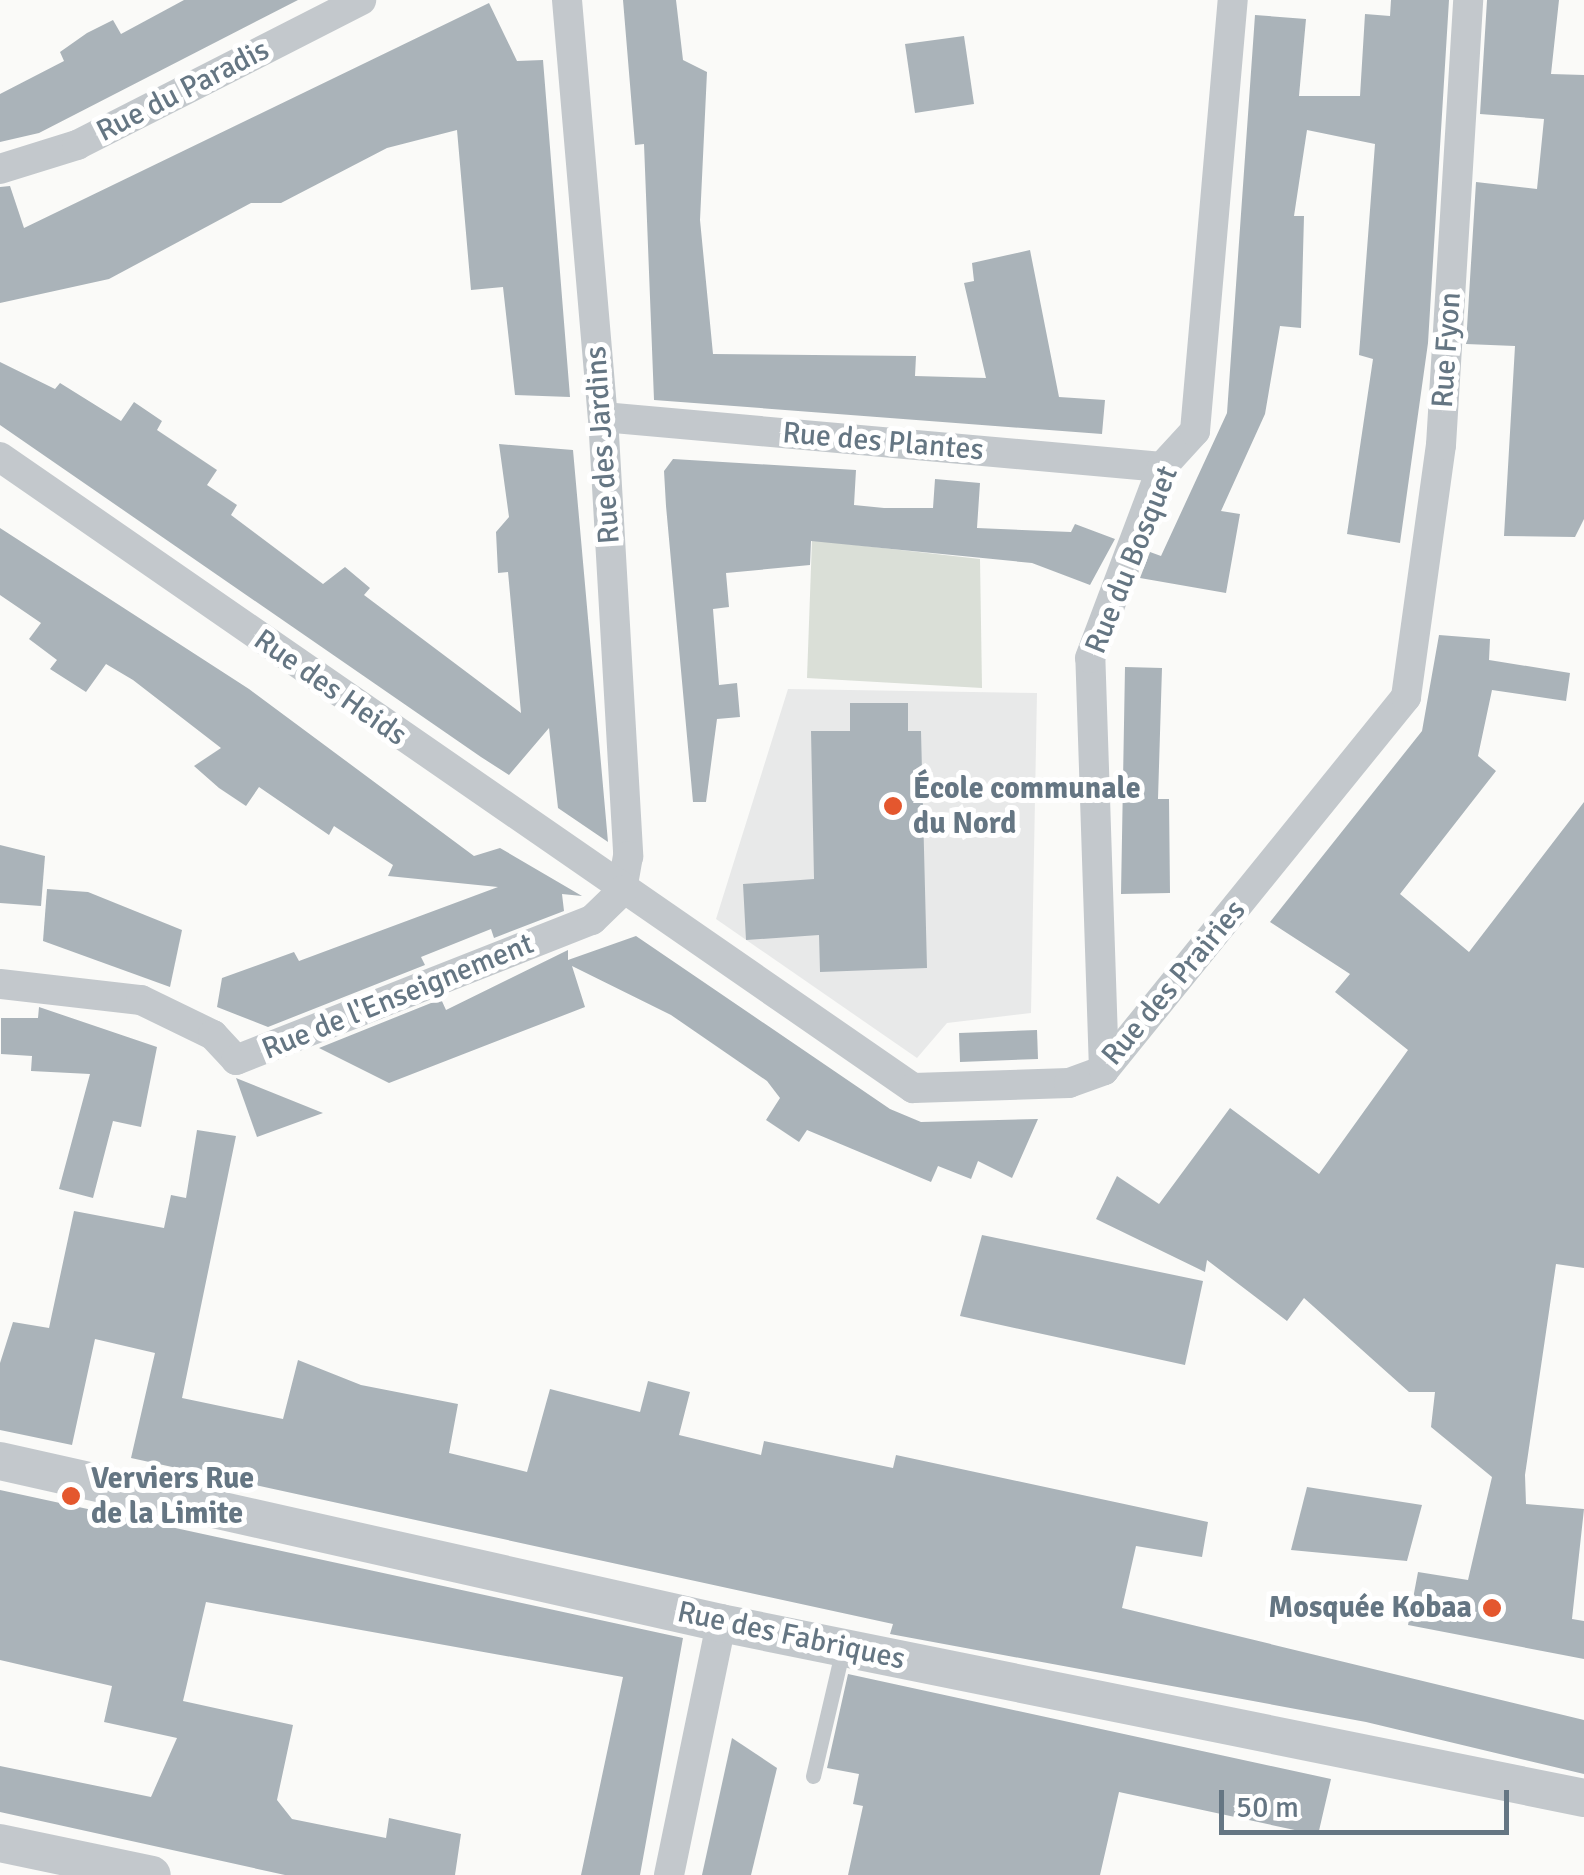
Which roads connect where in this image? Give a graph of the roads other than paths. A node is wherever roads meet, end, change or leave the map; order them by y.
1 (360, 0) edge
2 (568, 0) edge
3 (1233, 0) edge
4 (1468, 0) edge
5 (0, 170) edge
6 (603, 417) junction
7 (0, 457) edge
8 (1162, 467) junction
9 (1406, 697) joint
10 (622, 891) junction
11 (661, 917) joint
12 (0, 984) edge
13 (1104, 1070) junction
14 (0, 1461) edge
15 (722, 1623) junction
16 (843, 1648) junction
17 (813, 1776) dead end
18 (1584, 1798) edge
19 (0, 1843) edge
20 (152, 1875) edge
21 (670, 1875) edge

1 - 5 street, Rue du Paradis
2 - 6 street, Rue des Jardins
3 - 8 street, Rue du Bosquet
4 - 9 street, Rue Fyon
6 - 8 street, Rue des Plantes
6 - 10 street, Rue des Jardins
7 - 10 street, Rue des Heids
8 - 13 street, Rue du Bosquet
9 - 13 street, Rue des Prairies
10 - 11 street, Rue des Heids
10 - 12 street, Rue de l'Enseignement
11 - 13 street, Rue des Prairies
14 - 15 street, Rue des Fabriques
15 - 16 street, Rue des Fabriques
15 - 21 street
16 - 17 lane
16 - 18 street, Rue des Fabriques
19 - 20 street

